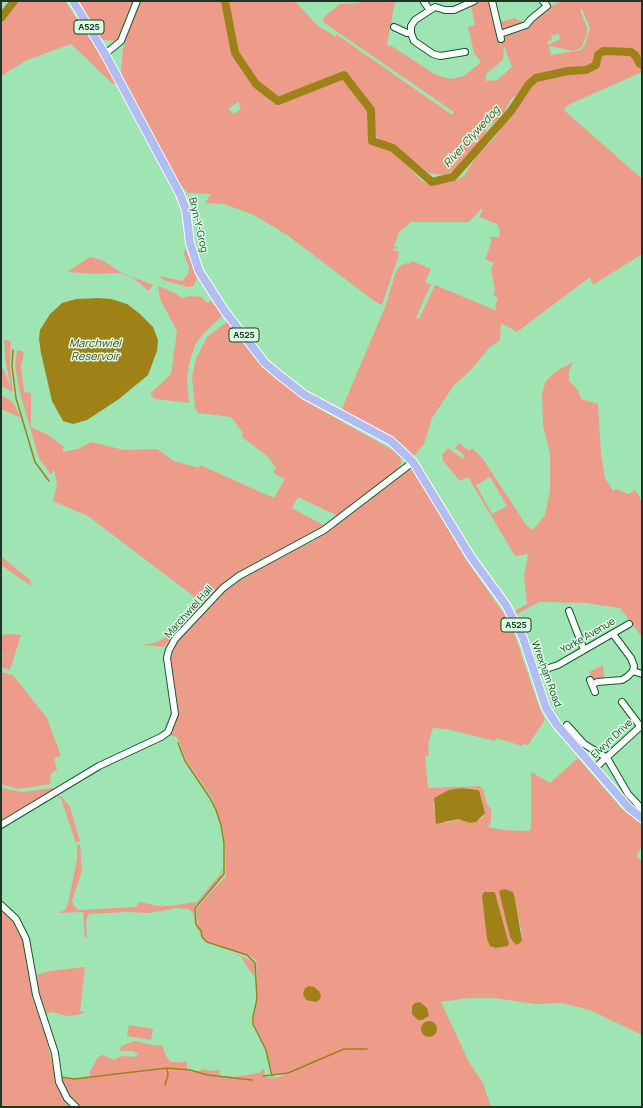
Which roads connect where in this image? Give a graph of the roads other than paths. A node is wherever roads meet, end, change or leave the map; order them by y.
1 (73, 1) edge
2 (137, 1) edge
3 (474, 1) edge
4 (492, 1) edge
5 (543, 1) edge
6 (424, 2) edge
7 (465, 4) edge
8 (429, 10) junction
9 (394, 27) dead end
10 (411, 33) junction
11 (465, 52) dead end
12 (105, 54) junction
13 (413, 462) junction
14 (569, 611) dead end
15 (629, 624) dead end
16 (613, 634) junction
17 (584, 650) junction
18 (633, 671) junction
19 (534, 673) junction
20 (642, 674) edge
21 (595, 692) dead end
22 (626, 704) dead end
23 (567, 725) dead end
24 (641, 725) edge
25 (607, 758) junction
26 (595, 768) junction
27 (642, 809) edge
28 (642, 818) edge
29 (1, 825) edge
30 (1, 905) edge
31 (76, 1107) edge

1 - 12 main road, A525
2 - 12 street
3 - 7 street
4 - 5 street
6 - 8 street
7 - 8 street
8 - 10 street
9 - 10 street
10 - 11 street
12 - 13 main road, Bryn-Y-Grog / A525
13 - 19 main road, Wrexham Road / A525
13 - 29 street, Marchwiel Hall
14 - 17 street
15 - 16 street, Yorke Avenue
16 - 17 street, Yorke Avenue
16 - 18 street
17 - 19 street, Yorke Avenue
18 - 20 street
18 - 21 street
19 - 26 main road, Wrexham Road / A525
22 - 24 street
23 - 25 street
24 - 25 street, Elwyn Drive
25 - 26 street, Elwyn Drive
25 - 27 street
26 - 28 main road, Wrexham Road / A525
30 - 31 street

